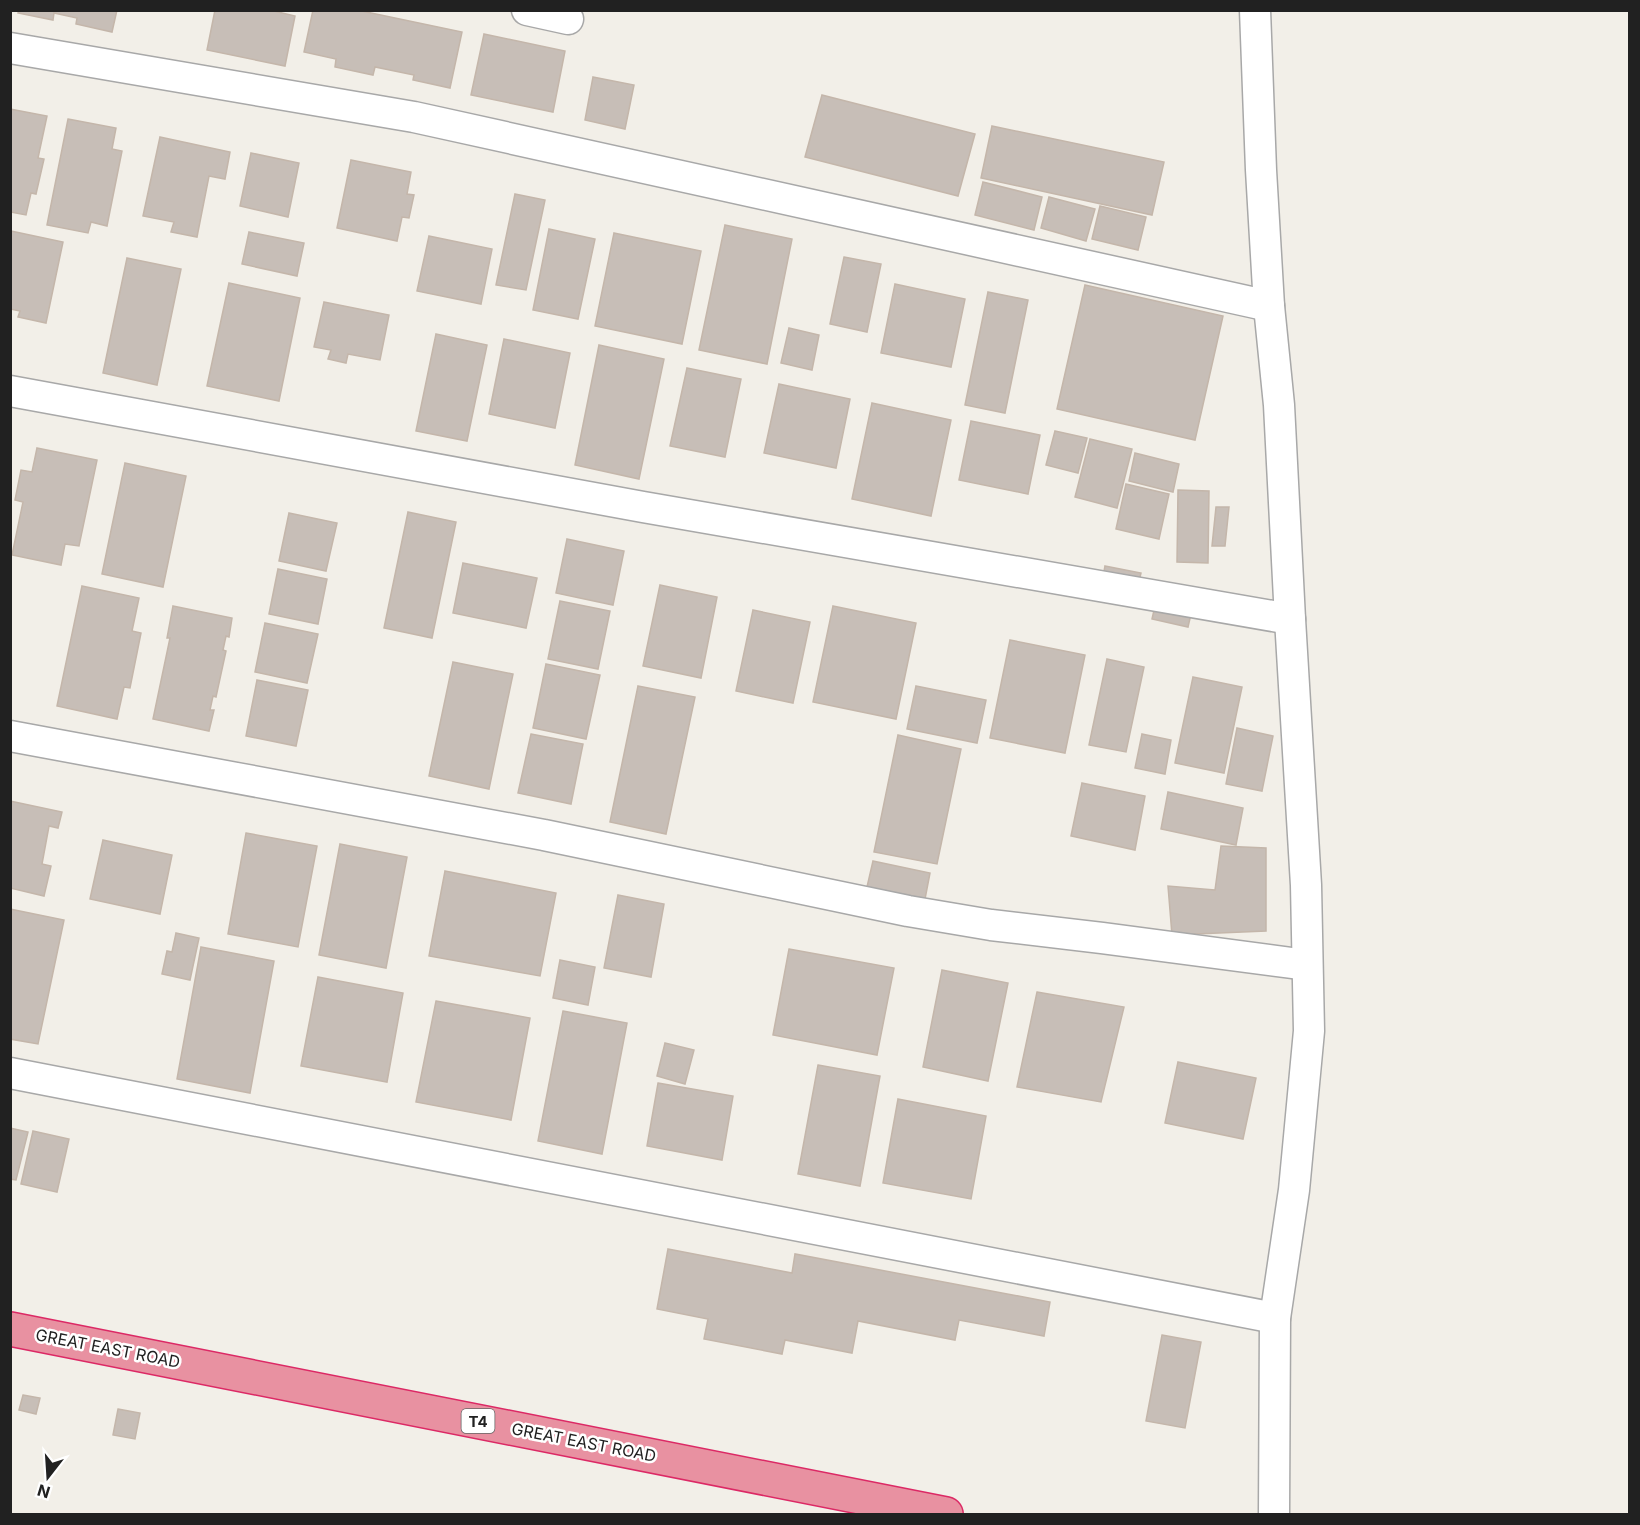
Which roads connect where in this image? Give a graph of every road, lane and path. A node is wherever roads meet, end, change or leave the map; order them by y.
1 (527, 10) edge
2 (1255, 10) edge
3 (568, 19) dead end
4 (10, 48) edge
5 (1269, 306) junction
6 (10, 391) edge
7 (1290, 620) junction
8 (10, 736) edge
9 (1307, 965) junction
10 (10, 1073) edge
11 (1275, 1318) junction
12 (10, 1329) edge
13 (946, 1515) edge
14 (1274, 1515) edge

1 - 3 street
2 - 5 street
4 - 5 street
5 - 7 street
6 - 7 street
7 - 9 street
8 - 9 street
9 - 11 street
10 - 11 street
11 - 14 street
12 - 13 highway, GREAT EAST ROAD / T4

